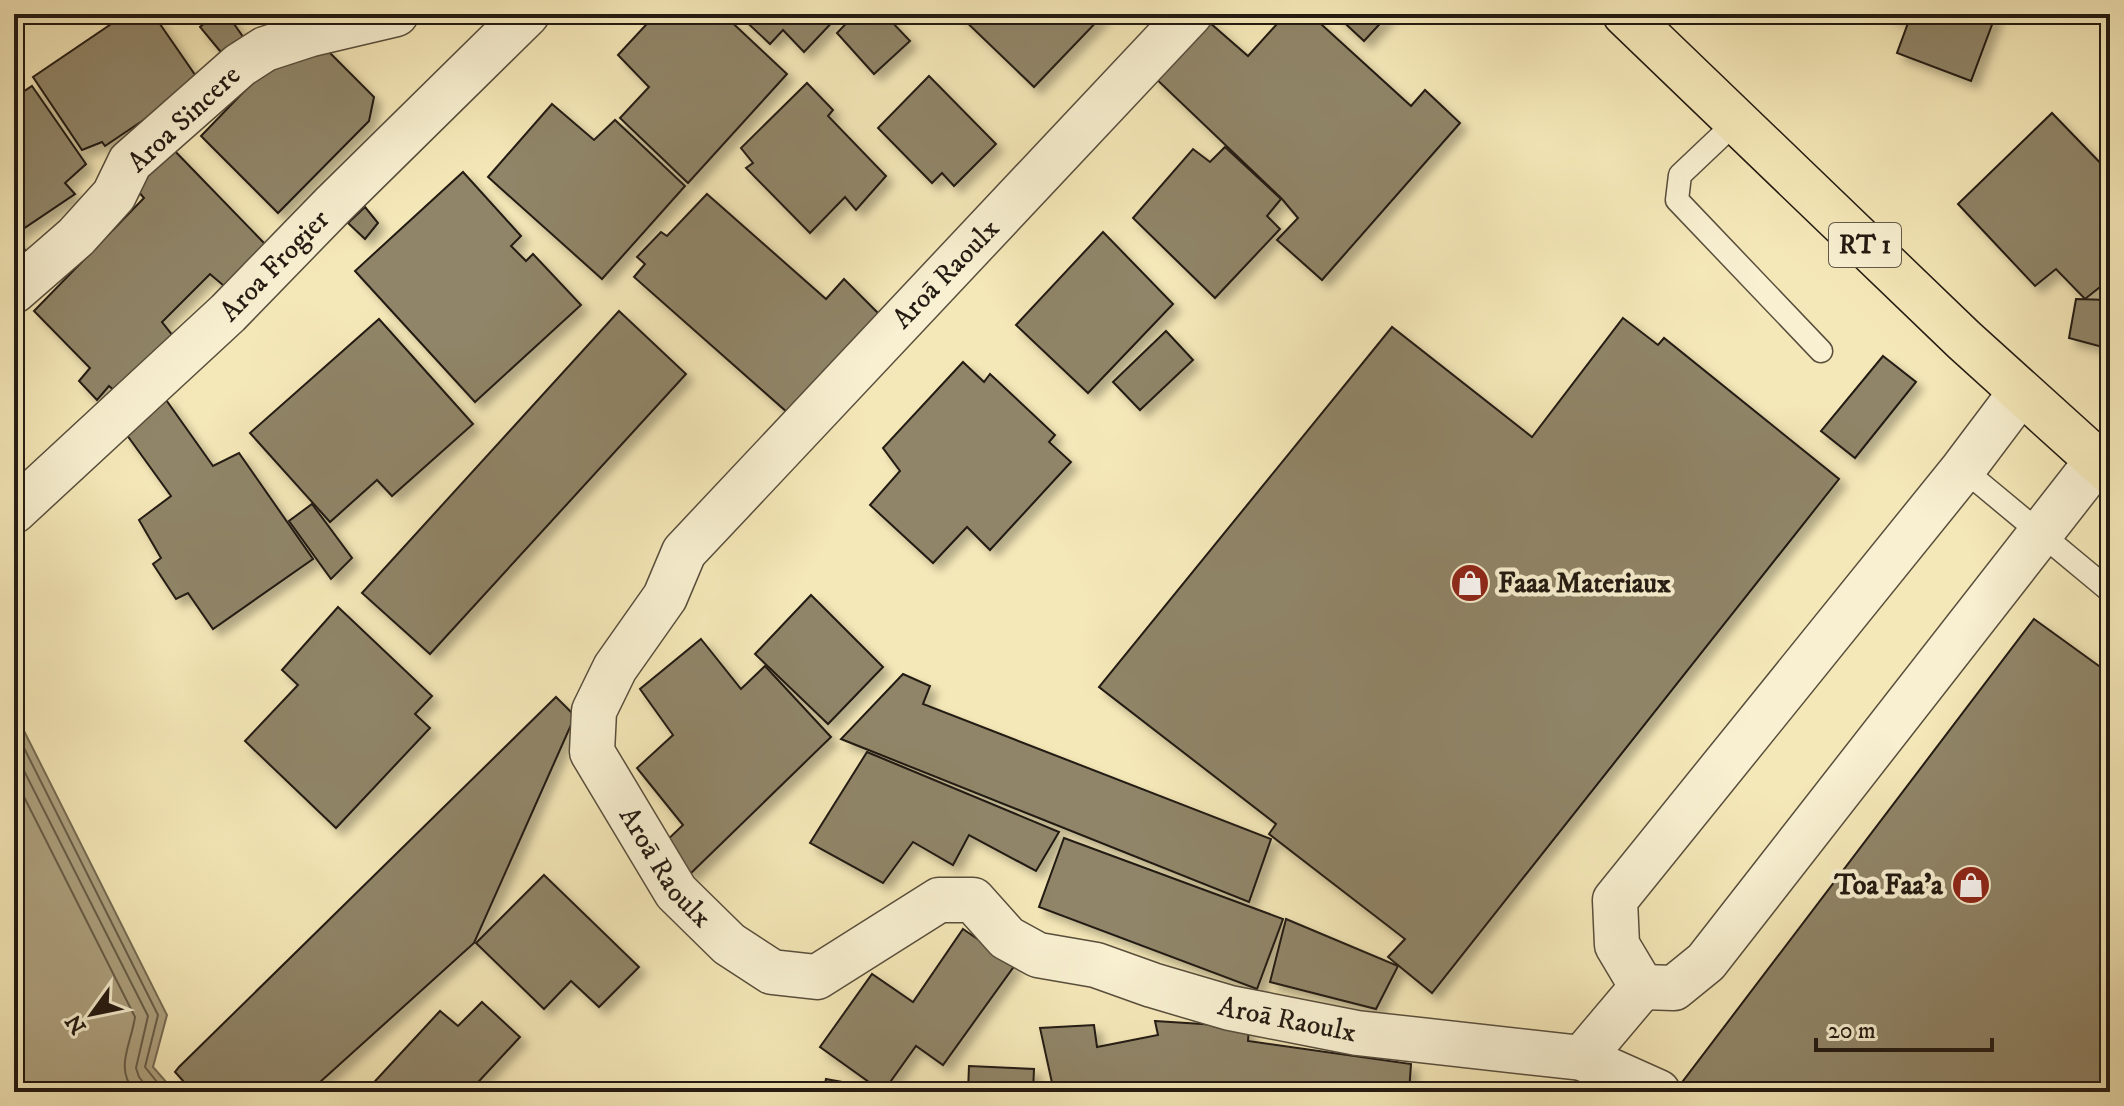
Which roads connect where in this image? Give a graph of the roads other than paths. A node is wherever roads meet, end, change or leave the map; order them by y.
1 (396, 14) edge
2 (527, 14) edge
3 (1190, 14) edge
4 (1625, 14) edge
5 (1737, 121) junction
6 (14, 291) edge
7 (1821, 351) dead end
8 (2021, 392) junction
9 (2104, 467) edge
10 (1963, 469) junction
11 (14, 511) edge
12 (2039, 534) junction
13 (2110, 591) edge
14 (1642, 987) junction
15 (1582, 1058) junction
16 (1658, 1092) edge

1 - 6 street, Aroa Sincere
2 - 11 street, Aroa Frogier
3 - 15 street, Aroā Raoulx
4 - 5 main road, RT 1
5 - 7 lane
5 - 8 main road, RT 1
8 - 9 main road, RT 1
8 - 10 street
9 - 12 street
10 - 12 lane
10 - 14 street
12 - 13 lane
12 - 14 street
14 - 15 street
15 - 16 street, Aroā Raoulx

